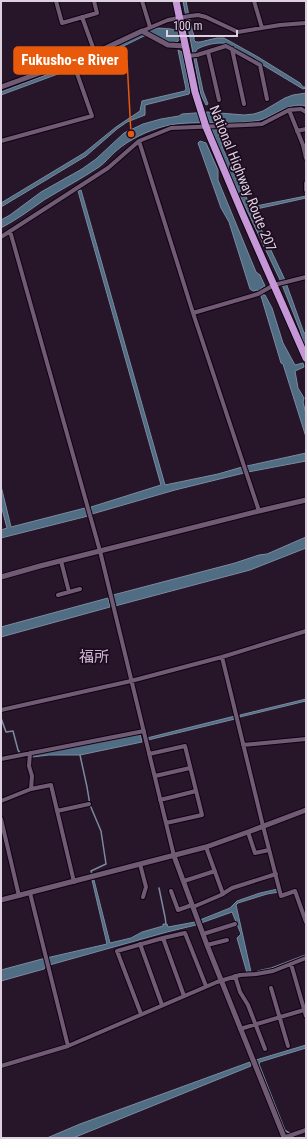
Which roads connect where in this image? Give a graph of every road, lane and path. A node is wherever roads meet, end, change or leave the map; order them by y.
1 (56, 1) edge
2 (94, 1) edge
3 (142, 1) edge
4 (176, 1) edge
5 (254, 1) edge
6 (82, 17) junction
7 (182, 17) junction
8 (306, 23) edge
9 (150, 27) junction
10 (262, 28) junction
11 (142, 31) junction
12 (185, 46) junction
13 (232, 49) junction
14 (208, 52) junction
15 (94, 53) junction
16 (192, 56) junction
17 (74, 62) junction
18 (1, 88) edge
19 (267, 99) dead end
20 (219, 100) dead end
21 (244, 104) dead end
22 (289, 110) junction
23 (306, 112) edge
24 (206, 127) junction
25 (306, 129) edge
26 (297, 131) junction
27 (1, 141) edge
28 (139, 141) junction
29 (306, 156) edge
30 (306, 183) edge
31 (306, 190) edge
32 (10, 231) junction
33 (1, 237) edge
34 (306, 277) edge
35 (277, 285) junction
36 (193, 313) junction
37 (306, 358) edge
38 (306, 500) edge
39 (259, 511) junction
40 (100, 551) junction
41 (62, 561) junction
42 (1, 577) edge
43 (80, 590) dead end
44 (69, 592) junction
45 (58, 595) dead end
46 (306, 631) edge
47 (222, 658) junction
48 (131, 681) junction
49 (1, 710) edge
50 (144, 731) junction
51 (306, 739) edge
52 (243, 745) junction
53 (30, 753) junction
54 (149, 754) junction
55 (1, 758) edge
56 (190, 768) junction
57 (155, 776) junction
58 (31, 789) junction
59 (196, 791) junction
60 (160, 800) junction
61 (1, 801) edge
62 (89, 804) dead end
63 (306, 810) edge
64 (57, 811) junction
65 (1, 819) edge
66 (166, 823) junction
67 (263, 826) junction
68 (248, 832) junction
69 (206, 846) junction
70 (269, 850) junction
71 (174, 856) junction
72 (140, 864) junction
73 (215, 871) junction
74 (276, 874) junction
75 (184, 881) junction
76 (74, 882) junction
77 (171, 891) dead end
78 (30, 893) junction
79 (223, 894) junction
80 (19, 896) junction
81 (143, 897) dead end
82 (1, 900) edge
83 (193, 906) junction
84 (306, 922) edge
85 (235, 924) dead end
86 (203, 934) junction
87 (163, 938) junction
88 (226, 940) dead end
89 (140, 944) junction
90 (207, 945) junction
91 (306, 958) edge
92 (291, 964) junction
93 (235, 976) junction
94 (221, 980) junction
95 (206, 986) junction
96 (271, 988) dead end
97 (184, 996) junction
98 (162, 1005) junction
99 (304, 1010) junction
100 (140, 1014) junction
101 (306, 1016) edge
102 (280, 1017) junction
103 (255, 1024) junction
104 (240, 1029) junction
105 (68, 1046) junction
106 (288, 1046) dead end
107 (265, 1049) dead end
108 (1, 1066) edge
109 (306, 1130) edge
110 (283, 1138) edge
111 (291, 1138) edge

1 - 6 street
2 - 6 street
3 - 9 street
4 - 7 highway, National Highway Route 207
5 - 10 street
6 - 15 street
7 - 9 street
7 - 10 street
7 - 12 highway, National Highway Route 207
8 - 10 street
9 - 11 street
11 - 12 street
11 - 15 street
12 - 16 highway, National Highway Route 207
13 - 14 street
13 - 19 street
13 - 21 street
14 - 16 street
14 - 20 street
15 - 17 street
16 - 24 highway, National Highway Route 207
17 - 18 street
17 - 27 street
22 - 23 street
22 - 24 street
22 - 26 street
24 - 28 street
24 - 35 highway, National Highway Route 207
25 - 26 street
26 - 29 street
28 - 32 street
28 - 36 street
30 - 31 street
32 - 33 street
32 - 40 street
34 - 35 street
35 - 36 street
35 - 37 highway, National Highway Route 207
36 - 39 street
38 - 39 street
39 - 40 street
40 - 41 street
40 - 48 street
41 - 42 street
41 - 44 street
43 - 44 street
44 - 45 street
46 - 47 street
47 - 48 street
47 - 52 street
48 - 49 street
48 - 50 street
50 - 53 street
50 - 54 street
51 - 52 street
52 - 67 street
53 - 55 street
53 - 58 street
54 - 56 street
54 - 57 street
56 - 57 street
56 - 59 street
57 - 60 street
58 - 61 street
58 - 64 street
59 - 60 street
59 - 66 street
60 - 66 street
62 - 64 street
63 - 67 street
64 - 76 street
65 - 80 street
66 - 71 street
67 - 68 street
67 - 70 street
68 - 69 street
68 - 70 street
69 - 71 street
69 - 73 street
70 - 74 street
71 - 72 street
71 - 75 street
72 - 76 street
72 - 81 street
73 - 75 street
73 - 79 street
74 - 79 street
74 - 84 street
75 - 83 street
76 - 78 street
77 - 83 street
78 - 80 street
78 - 105 street
79 - 83 street
80 - 82 street
83 - 86 street
85 - 86 street
86 - 90 street
87 - 89 street
87 - 95 street
87 - 97 street
88 - 90 street
89 - 98 street
89 - 100 street
90 - 94 street
91 - 92 street
92 - 93 street
92 - 99 street
93 - 94 street
93 - 103 street
94 - 95 street
94 - 104 street
95 - 97 street
96 - 102 street
97 - 98 street
98 - 100 street
99 - 101 street
99 - 102 street
100 - 105 street
102 - 103 street
102 - 106 street
103 - 104 street
103 - 107 street
104 - 110 street
105 - 108 street
109 - 110 street
110 - 111 street

